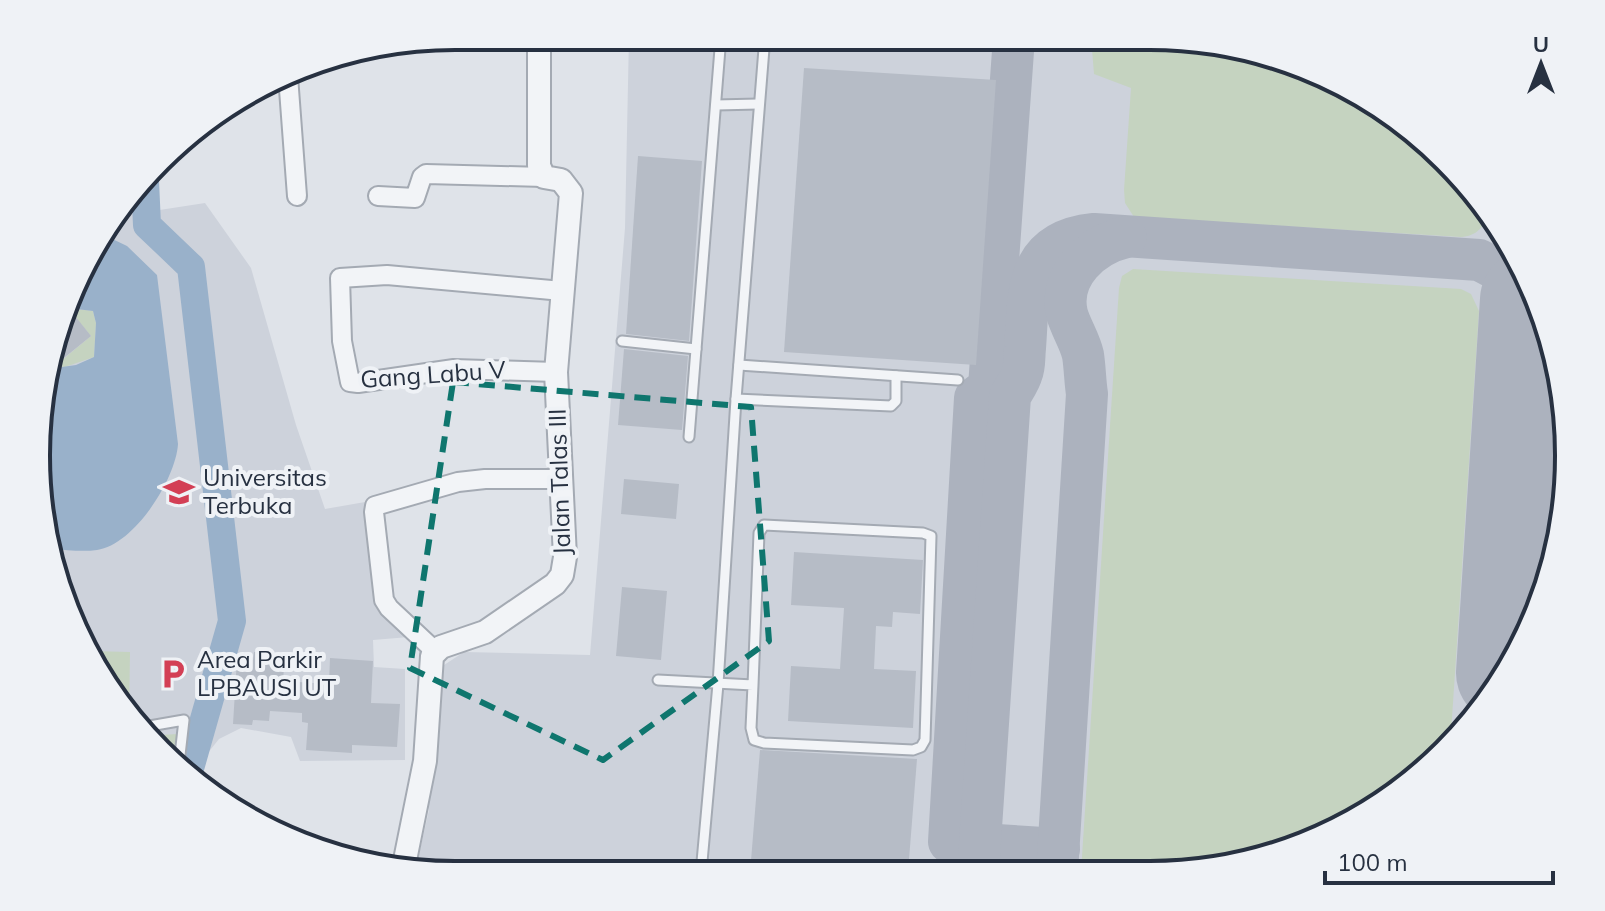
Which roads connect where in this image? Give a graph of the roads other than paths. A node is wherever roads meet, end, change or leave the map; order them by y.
1 (539, 50) edge
2 (720, 50) edge
3 (764, 50) edge
4 (289, 86) edge
5 (758, 104) junction
6 (716, 105) junction
7 (544, 177) junction
8 (297, 196) dead end
9 (378, 196) dead end
10 (562, 291) junction
11 (622, 341) dead end
12 (696, 349) junction
13 (739, 365) junction
14 (556, 372) junction
15 (896, 376) junction
16 (958, 380) dead end
17 (736, 399) junction
18 (689, 437) dead end
19 (560, 479) junction
20 (435, 651) junction
21 (658, 680) dead end
22 (718, 684) junction
23 (753, 685) junction
24 (153, 725) edge
25 (180, 753) edge
26 (405, 858) edge
27 (702, 861) edge

1 - 7 street
2 - 6 lane
3 - 5 lane
4 - 8 street
5 - 6 lane
5 - 13 lane
6 - 12 lane
7 - 9 street
7 - 10 street, Jalan Talas III
10 - 14 street, Jalan Talas III
10 - 14 street, Gang Labu V
11 - 12 lane
12 - 18 lane
13 - 15 lane
13 - 17 lane
14 - 19 street, Jalan Talas III
15 - 16 lane
15 - 17 lane
17 - 22 lane
19 - 20 street, Jalan Talas III
19 - 20 street
20 - 26 street
21 - 22 lane
22 - 23 lane
22 - 27 lane
23 - 23 lane
24 - 25 lane

